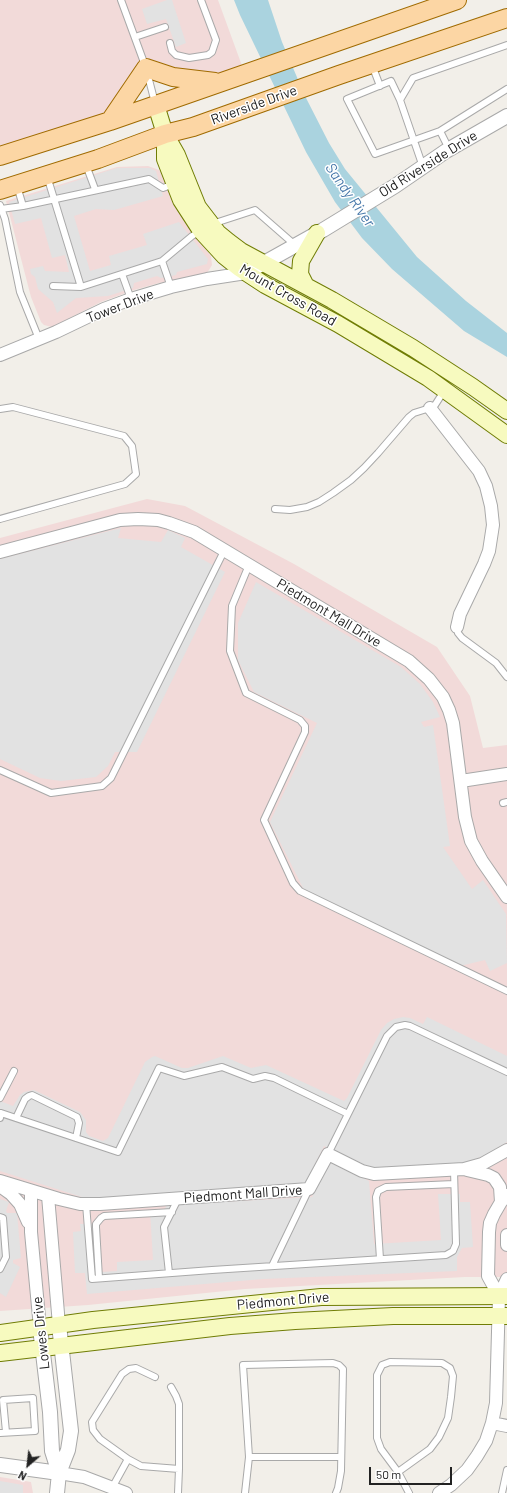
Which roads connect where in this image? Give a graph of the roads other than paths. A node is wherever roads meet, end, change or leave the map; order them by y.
1 (121, 0) edge
2 (201, 0) edge
3 (457, 0) edge
4 (507, 18) edge
5 (164, 27) dead end
6 (135, 37) junction
7 (170, 43) dead end
8 (507, 45) edge
9 (371, 64) junction
10 (146, 68) junction
11 (221, 83) junction
12 (380, 86) junction
13 (507, 89) edge
14 (400, 100) junction
15 (156, 106) junction
16 (507, 116) edge
17 (110, 121) junction
18 (440, 130) junction
19 (165, 134) junction
20 (413, 139) junction
21 (450, 150) junction
22 (0, 156) edge
23 (86, 163) junction
24 (423, 167) junction
25 (47, 175) junction
26 (181, 182) junction
27 (8, 187) edge
28 (95, 190) junction
29 (54, 199) junction
30 (23, 206) junction
31 (1, 207) edge
32 (206, 228) junction
33 (320, 231) junction
34 (295, 246) junction
35 (162, 261) junction
36 (264, 264) junction
37 (246, 273) junction
38 (122, 274) junction
39 (53, 286) dead end
40 (306, 286) junction
41 (81, 287) junction
42 (171, 287) junction
43 (131, 299) junction
44 (39, 340) junction
45 (0, 355) edge
46 (445, 390) junction
47 (430, 408) junction
48 (0, 409) edge
49 (507, 411) edge
50 (507, 435) edge
51 (275, 508) dead end
52 (0, 519) edge
53 (224, 550) junction
54 (0, 552) edge
55 (249, 565) junction
56 (457, 627) joint
57 (507, 676) edge
58 (0, 770) edge
59 (507, 774) edge
60 (461, 781) junction
61 (507, 897) edge
62 (507, 991) edge
63 (14, 1071) dead end
64 (507, 1072) edge
65 (0, 1098) edge
66 (0, 1114) edge
67 (348, 1114) junction
68 (16, 1118) junction
69 (76, 1138) junction
70 (507, 1150) edge
71 (328, 1154) junction
72 (459, 1170) junction
73 (0, 1181) edge
74 (454, 1184) junction
75 (0, 1186) edge
76 (309, 1190) junction
77 (31, 1191) junction
78 (48, 1196) junction
79 (178, 1199) junction
80 (504, 1199) edge
81 (86, 1204) junction
82 (172, 1212) junction
83 (0, 1217) edge
84 (31, 1232) junction
85 (507, 1235) edge
86 (507, 1245) edge
87 (380, 1259) junction
88 (272, 1266) junction
89 (0, 1269) edge
90 (170, 1273) junction
91 (99, 1278) junction
92 (507, 1279) edge
93 (503, 1296) edge
94 (503, 1316) edge
95 (59, 1325) junction
96 (40, 1328) junction
97 (0, 1333) edge
98 (62, 1346) junction
99 (42, 1348) junction
100 (0, 1353) edge
101 (155, 1377) dead end
102 (170, 1387) dead end
103 (492, 1423) junction
104 (507, 1426) edge
105 (3, 1432) edge
106 (249, 1457) junction
107 (341, 1457) junction
108 (128, 1459) junction
109 (0, 1465) edge
110 (179, 1469) junction
111 (507, 1470) edge
112 (398, 1472) junction
113 (59, 1473) junction
114 (112, 1488) junction
115 (57, 1493) edge
116 (126, 1493) edge
117 (178, 1493) edge
118 (245, 1493) edge
119 (336, 1493) edge
120 (409, 1493) edge
121 (439, 1493) edge
122 (502, 1493) edge

1 - 6 lane
2 - 7 lane
3 - 11 main road
4 - 9 main road, Riverside Drive
5 - 6 lane
6 - 10 lane
8 - 14 lane
9 - 12 lane
9 - 19 main road, Riverside Drive
10 - 11 main road
10 - 15 lane
10 - 17 main road
11 - 15 main road
12 - 14 lane
12 - 20 lane
13 - 18 lane
14 - 20 lane
15 - 17 main road
15 - 19 main road, Mount Cross Road
16 - 21 street, Old Riverside Drive
17 - 22 main road
18 - 20 lane
18 - 21 lane
19 - 23 main road, Riverside Drive
19 - 26 main road, Mount Cross Road
20 - 24 lane
21 - 24 street, Old Riverside Drive
23 - 25 main road, Riverside Drive
23 - 28 lane
24 - 33 street, Old Riverside Drive
25 - 27 main road, Riverside Drive
25 - 29 lane
26 - 28 lane
26 - 32 main road, Mount Cross Road
27 - 30 lane
28 - 29 lane
29 - 30 lane
29 - 41 lane
30 - 31 lane
31 - 44 lane
32 - 34 lane
32 - 35 lane
32 - 36 main road, Mount Cross Road
32 - 37 main road, Mount Cross Road
33 - 34 street, Old Riverside Drive
33 - 40 main road
34 - 36 street, Old Riverside Drive
35 - 38 lane
35 - 42 lane
36 - 37 street, Old Riverside Drive
36 - 40 main road, Mount Cross Road
37 - 42 street, Tower Drive
37 - 46 main road, Mount Cross Road
38 - 41 lane
38 - 43 lane
39 - 41 lane
40 - 49 main road, Mount Cross Road
42 - 43 street, Tower Drive
43 - 44 street, Tower Drive
44 - 45 street, Tower Drive
46 - 47 lane
46 - 50 main road, Mount Cross Road
47 - 51 lane
47 - 56 street
48 - 52 lane
53 - 54 street, Piedmont Mall Drive
53 - 55 street, Piedmont Mall Drive
53 - 58 lane
55 - 60 street, Piedmont Mall Drive
55 - 62 lane
56 - 57 lane
59 - 60 street
60 - 61 street, Piedmont Mall Drive
63 - 65 lane
64 - 67 lane
66 - 68 lane
67 - 69 lane
67 - 71 lane
68 - 69 lane
68 - 69 lane
70 - 72 street
71 - 72 street
71 - 76 street, Piedmont Mall Drive
72 - 74 lane
72 - 80 street
73 - 77 street, Piedmont Mall Drive
74 - 87 lane
74 - 87 lane
75 - 84 street
76 - 79 street, Piedmont Mall Drive
76 - 88 lane
77 - 78 street, Piedmont Mall Drive
77 - 84 street, Lowes Drive
78 - 81 street, Piedmont Mall Drive
78 - 95 street, Lowes Drive
79 - 81 street, Piedmont Mall Drive
79 - 82 lane
80 - 93 street
81 - 91 lane
82 - 90 lane
82 - 91 lane
83 - 89 lane
84 - 96 street, Lowes Drive
85 - 86 street
87 - 88 lane
88 - 90 lane
90 - 91 lane
92 - 93 street
93 - 94 street
93 - 95 main road, Piedmont Drive
94 - 98 main road, Piedmont Drive
94 - 103 street
95 - 96 main road, Piedmont Drive
95 - 98 street, Lowes Drive
96 - 97 main road, Piedmont Drive
96 - 99 street, Lowes Drive
98 - 99 main road, Piedmont Drive
98 - 113 street, Lowes Drive
99 - 100 main road, Piedmont Drive
99 - 113 street, Lowes Drive
101 - 108 lane
102 - 110 lane
103 - 104 street
103 - 121 street
105 - 105 lane
106 - 107 lane
106 - 107 lane
106 - 118 lane
107 - 119 lane
108 - 110 lane
108 - 114 lane
109 - 113 street
110 - 117 lane
111 - 122 lane
112 - 112 lane
112 - 120 lane
113 - 114 street
113 - 115 street, Lowes Drive
114 - 116 street

